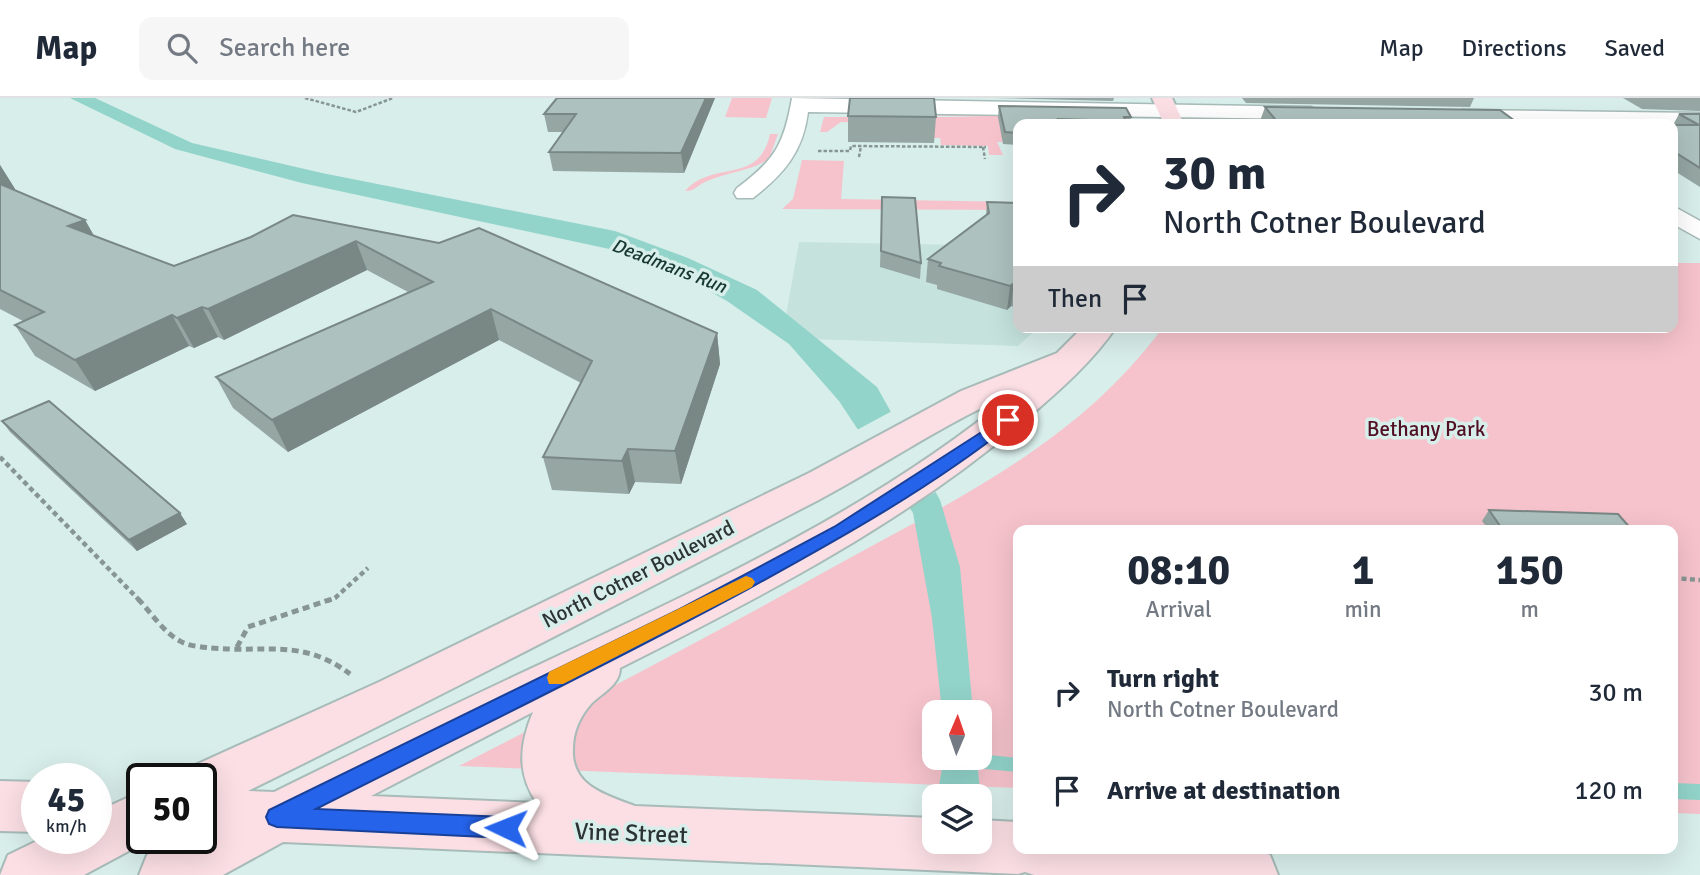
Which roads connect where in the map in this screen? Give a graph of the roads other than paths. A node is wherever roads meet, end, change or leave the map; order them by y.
1 (1508, 98) edge
2 (801, 102) edge
3 (1168, 111) edge
4 (1327, 114) edge
5 (1445, 115) edge
6 (1521, 119) edge
7 (1539, 119) edge
8 (1678, 119) edge
9 (1700, 119) edge
10 (746, 193) dead end
11 (1678, 217) edge
12 (1700, 232) edge
13 (1095, 333) edge
14 (1073, 357) junction
15 (646, 634) junction
16 (217, 780) edge
17 (0, 806) edge
18 (21, 807) edge
19 (217, 815) edge
20 (277, 817) junction
21 (126, 823) edge
22 (660, 834) junction
23 (1013, 848) edge
24 (1167, 854) edge
25 (28, 875) edge
26 (167, 875) edge
27 (1250, 875) edge

1 - 7 street
2 - 3 street
2 - 10 street
3 - 4 street
5 - 6 street
8 - 9 street
11 - 12 street
13 - 14 main road, North Cotner Boulevard
14 - 15 main road, North Cotner Boulevard
14 - 16 main road, North Cotner Boulevard
15 - 20 main road, North Cotner Boulevard
15 - 22 main road
17 - 18 main road
19 - 20 main road, Vine Street
20 - 22 main road, Vine Street
20 - 26 main road, North Cotner Boulevard
21 - 25 main road
22 - 23 main road, Vine Street
24 - 27 main road

